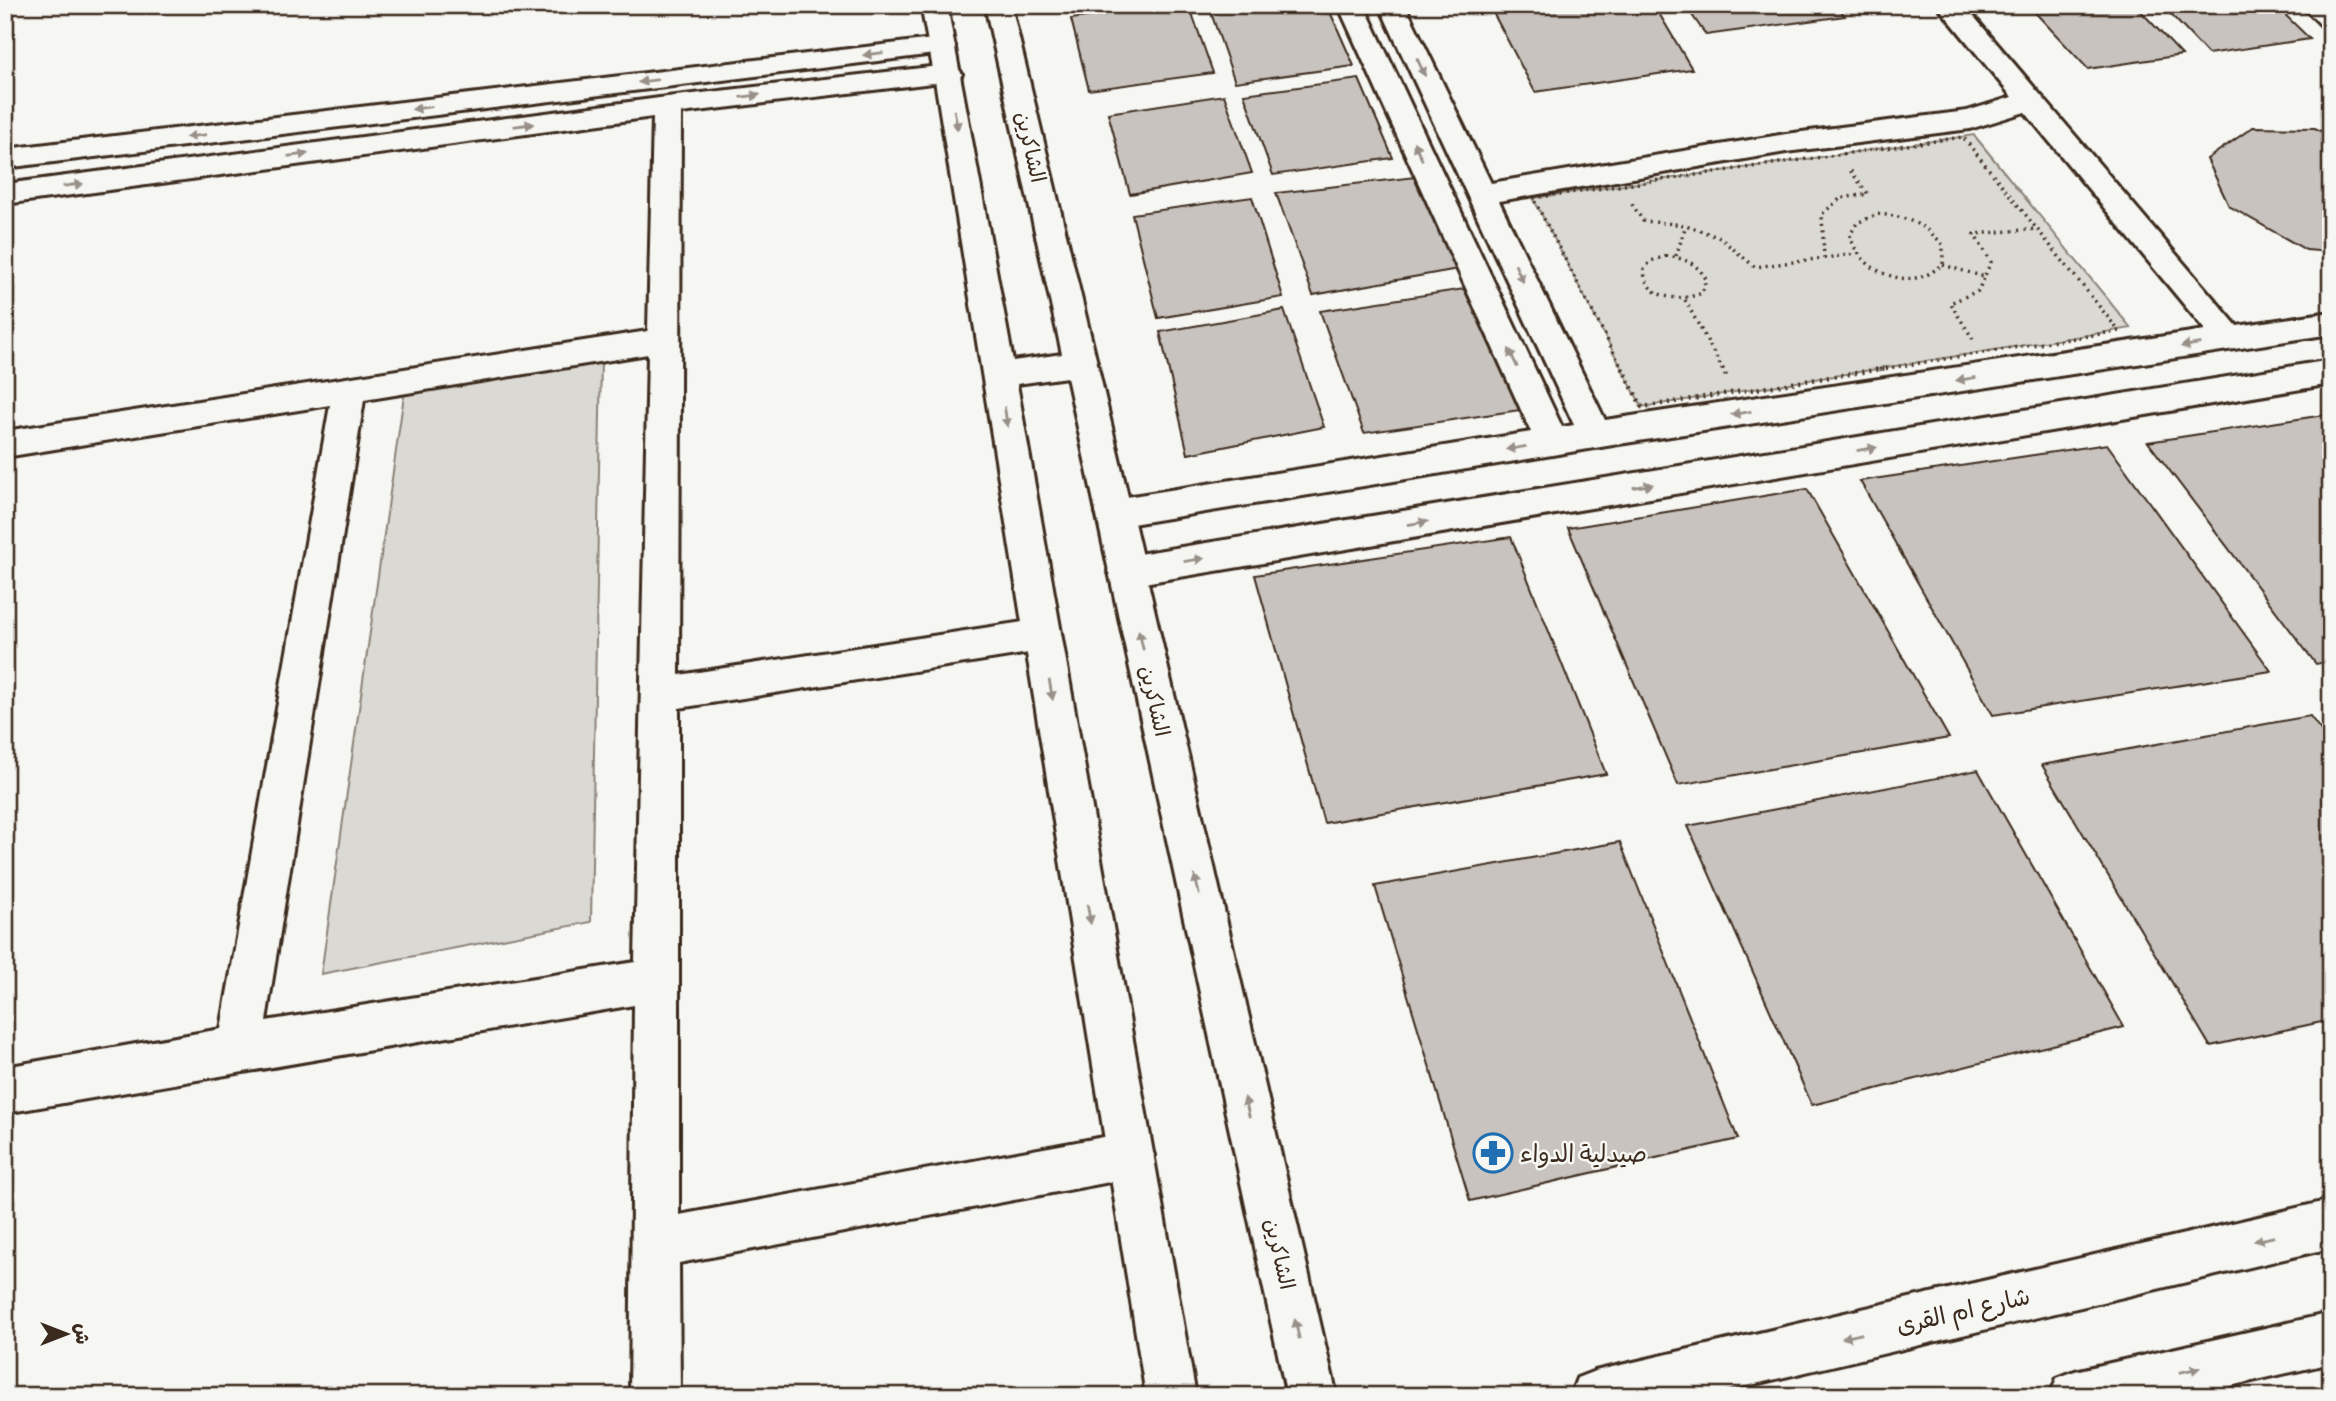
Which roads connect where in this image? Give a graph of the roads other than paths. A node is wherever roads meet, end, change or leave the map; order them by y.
1 (934, 5) edge
2 (998, 5) edge
3 (1351, 5) edge
4 (1392, 5) edge
5 (1950, 5) edge
6 (2314, 5) edge
7 (2331, 20) edge
8 (945, 60) junction
9 (2030, 101) junction
10 (667, 106) junction
11 (15, 158) edge
12 (1481, 194) junction
13 (7, 197) edge
14 (2331, 323) edge
15 (2230, 339) junction
16 (664, 340) junction
17 (1081, 363) junction
18 (2331, 372) edge
19 (999, 375) junction
20 (349, 389) junction
21 (1595, 435) junction
22 (1552, 442) junction
23 (5, 444) edge
24 (1114, 513) junction
25 (1126, 571) junction
26 (1042, 635) junction
27 (661, 694) junction
28 (656, 980) junction
29 (240, 1048) junction
30 (5, 1090) edge
31 (1131, 1155) junction
32 (2331, 1224) edge
33 (656, 1243) junction
34 (2331, 1338) edge
35 (2090, 1395) edge
36 (655, 1396) edge
37 (1171, 1396) edge
38 (1312, 1396) edge
39 (1595, 1396) edge

1 - 8 street
2 - 17 street, الشاكرين
22 -> 3 street
4 -> 12 street
5 - 9 street
6 - 7 street
10 -> 8 street
8 -> 11 street
8 -> 19 street
9 - 12 street
9 - 15 street
13 -> 10 street
10 - 16 street
11 - 13 street
12 -> 21 street
14 - 15 street
15 -> 21 street
16 - 20 street
16 - 27 street
17 - 19 street
17 - 24 street, الشاكرين
25 -> 18 street
19 -> 26 street
20 - 23 street
20 - 29 street
21 - 22 street
22 -> 24 street
24 - 25 street, الشاكرين
38 -> 25 street, الشاكرين
26 - 27 street
26 -> 31 street
27 - 28 street
28 - 29 street
28 - 33 street
29 - 30 street
31 - 33 street
31 - 37 street
32 -> 39 street, شارع ام القرى
33 - 36 street
35 -> 34 street

